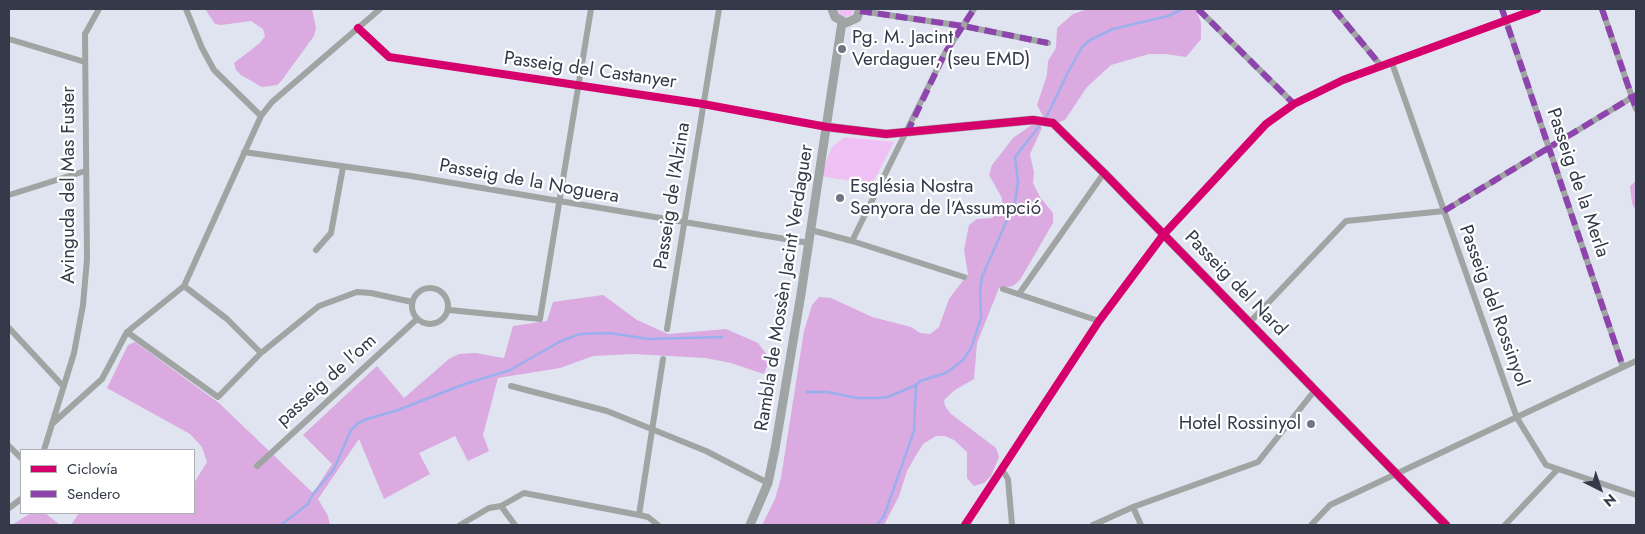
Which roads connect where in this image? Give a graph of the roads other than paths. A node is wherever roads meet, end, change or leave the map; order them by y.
1 (99, 9) edge
2 (186, 9) edge
3 (380, 9) edge
4 (591, 9) edge
5 (718, 9) edge
6 (832, 9) edge
7 (974, 9) edge
8 (1334, 9) edge
9 (1502, 9) edge
10 (1537, 9) edge
11 (1602, 9) edge
12 (860, 10) edge
13 (1199, 10) edge
14 (1506, 20) junction
15 (842, 22) junction
16 (963, 26) junction
17 (358, 28) junction
18 (9, 39) edge
19 (1048, 43) dead end
20 (85, 62) junction
21 (1392, 63) junction
22 (1382, 67) junction
23 (578, 86) junction
24 (1634, 96) edge
25 (703, 104) junction
26 (1294, 104) junction
27 (1636, 109) edge
28 (261, 116) junction
29 (827, 127) junction
30 (907, 133) junction
31 (1550, 148) junction
32 (244, 152) junction
33 (343, 167) junction
34 (85, 172) junction
35 (1104, 173) junction
36 (9, 195) edge
37 (561, 203) junction
38 (1444, 211) junction
39 (684, 223) junction
40 (811, 230) junction
41 (1164, 234) junction
42 (852, 240) junction
43 (809, 243) junction
44 (316, 250) dead end
45 (964, 277) dead end
46 (184, 286) junction
47 (1003, 289) dead end
48 (1019, 294) junction
49 (412, 302) junction
50 (449, 310) junction
51 (417, 319) junction
52 (1099, 321) junction
53 (1250, 322) junction
54 (9, 328) edge
55 (667, 329) dead end
56 (127, 332) junction
57 (261, 353) junction
58 (663, 359) dead end
59 (1636, 361) edge
60 (1623, 366) junction
61 (63, 386) junction
62 (511, 386) dead end
63 (1315, 390) junction
64 (1517, 418) junction
65 (52, 424) junction
66 (652, 430) junction
67 (9, 446) edge
68 (44, 449) edge
69 (20, 457) edge
70 (257, 466) dead end
71 (1557, 470) junction
72 (1003, 471) junction
73 (1396, 473) junction
74 (768, 483) junction
75 (1636, 495) edge
76 (20, 500) edge
77 (501, 506) junction
78 (1133, 507) junction
79 (9, 508) edge
80 (639, 514) junction
81 (460, 525) edge
82 (515, 525) edge
83 (658, 525) edge
84 (750, 525) edge
85 (965, 525) edge
86 (1012, 525) edge
87 (1093, 525) edge
88 (1141, 525) edge
89 (1311, 525) edge
90 (1446, 525) edge
91 (1505, 525) edge

1 - 20 street, Avinguda del Mas Fuster
2 - 28 street
3 - 17 street
4 - 23 street
5 - 25 street, Passeig de l'Alzina
6 - 15 street
7 - 16 street
8 - 22 street
9 - 14 street, Passeig de la Merla
10 - 14 street
11 - 24 street
12 - 15 street
12 - 16 street
13 - 26 street
14 - 21 street
14 - 31 street, Passeig de la Merla
15 - 29 street, Rambla de Mossèn Jacint Verdaguer
16 - 19 street
16 - 30 street
17 - 23 street, Passeig del Castanyer
17 - 28 street
18 - 20 street
20 - 34 street, Avinguda del Mas Fuster
21 - 22 street
21 - 38 street, Passeig del Rossinyol
22 - 26 street
23 - 25 street, Passeig del Castanyer
23 - 37 street
24 - 27 street
24 - 31 street
25 - 29 street, Passeig del Castanyer
25 - 39 street, Passeig de l'Alzina
26 - 41 street
28 - 32 street
29 - 30 street, Passeig del Nard
29 - 40 street, Rambla de Mossèn Jacint Verdaguer
30 - 35 street, Passeig del Nard
30 - 42 street
31 - 38 street
31 - 60 street, Passeig de la Merla
32 - 33 street, Passeig de la Noguera
32 - 46 street
33 - 37 street, Passeig de la Noguera
33 - 44 street
34 - 36 street
34 - 61 street, Avinguda del Mas Fuster
35 - 41 street, Passeig del Nard
35 - 48 street
37 - 39 street, Passeig de la Noguera
37 - 50 street
38 - 53 street
38 - 64 street, Passeig del Rossinyol
39 - 43 street, Passeig de la Noguera
39 - 55 street, Passeig de l'Alzina
40 - 42 street
40 - 43 street, Rambla de Mossèn Jacint Verdaguer
41 - 52 street
41 - 53 street, Passeig del Nard
42 - 45 street
43 - 74 street, Rambla de Mossèn Jacint Verdaguer
46 - 56 street
46 - 57 street
47 - 48 street
48 - 52 street
49 - 50 street
49 - 51 street
49 - 57 street
50 - 51 street
51 - 70 street, passeig de l'om
52 - 72 street
53 - 63 street, Passeig del Nard
54 - 61 street
56 - 57 street
56 - 65 street
58 - 66 street
59 - 60 street
60 - 64 street
61 - 65 street, Avinguda del Mas Fuster
62 - 66 street
63 - 73 street, Passeig del Nard
63 - 78 street
64 - 71 street, Passeig del Rossinyol
64 - 73 street
65 - 68 street, Avinguda del Mas Fuster
66 - 74 street
66 - 80 street
67 - 69 street
71 - 75 street, Passeig del Rossinyol
71 - 91 street
72 - 85 street
72 - 86 street
73 - 89 street
73 - 90 street, Passeig del Nard
74 - 84 street, Rambla de Mossèn Jacint Verdaguer
76 - 79 street
77 - 80 street
77 - 81 street
77 - 82 street
78 - 87 street
78 - 88 street
80 - 83 street

